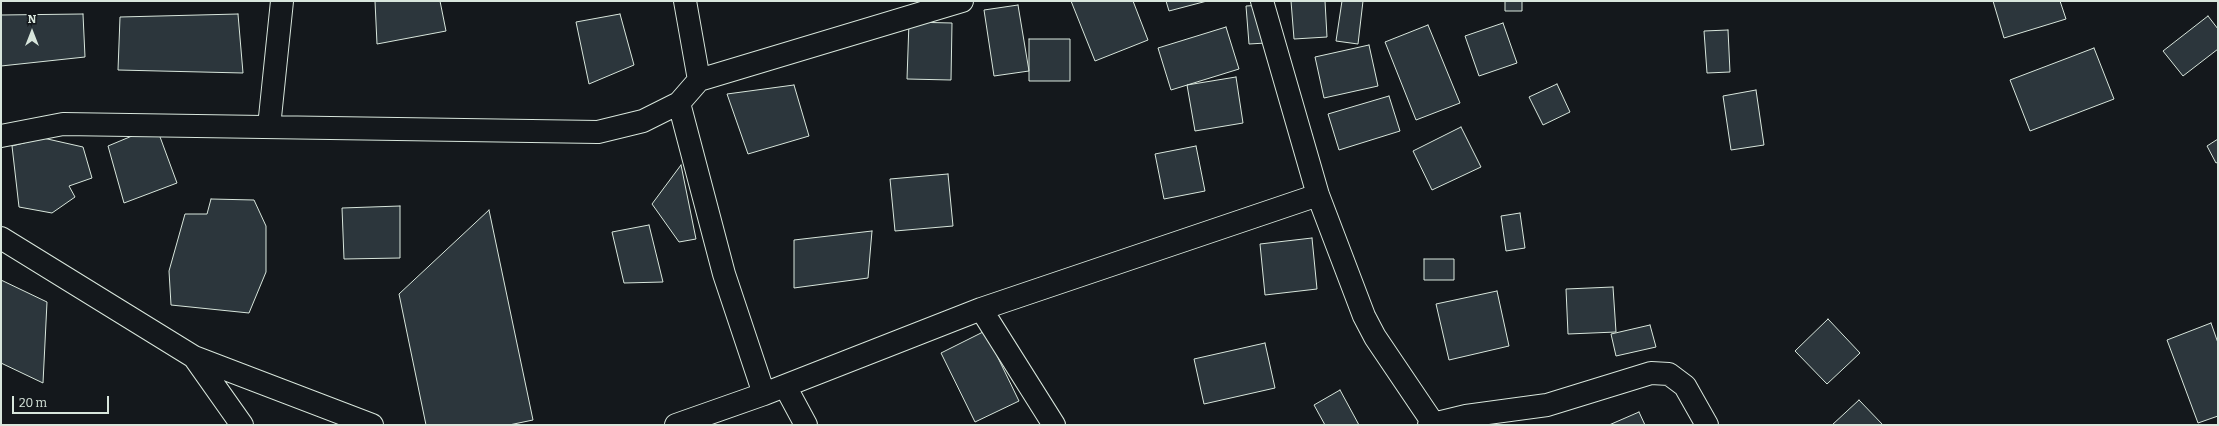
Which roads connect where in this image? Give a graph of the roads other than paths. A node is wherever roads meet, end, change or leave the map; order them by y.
1 (282, 1) edge
2 (685, 1) edge
3 (962, 1) edge
4 (1262, 1) edge
5 (699, 80) junction
6 (679, 103) junction
7 (269, 127) junction
8 (1, 136) edge
9 (1318, 195) junction
10 (1, 238) edge
11 (981, 309) junction
12 (194, 358) junction
13 (785, 386) junction
14 (764, 394) junction
15 (1431, 424) edge
16 (242, 425) edge
17 (372, 425) edge
18 (676, 425) edge
19 (806, 425) edge
20 (1054, 425) edge
21 (1707, 425) edge

1 - 7 street
2 - 5 street
3 - 5 street
4 - 9 street
5 - 6 street
6 - 7 street
6 - 14 street
7 - 8 street
9 - 11 street
9 - 15 street
10 - 12 street
11 - 13 street
11 - 20 street
12 - 16 street
12 - 17 street
13 - 14 street
13 - 19 street
14 - 18 street
15 - 21 street

